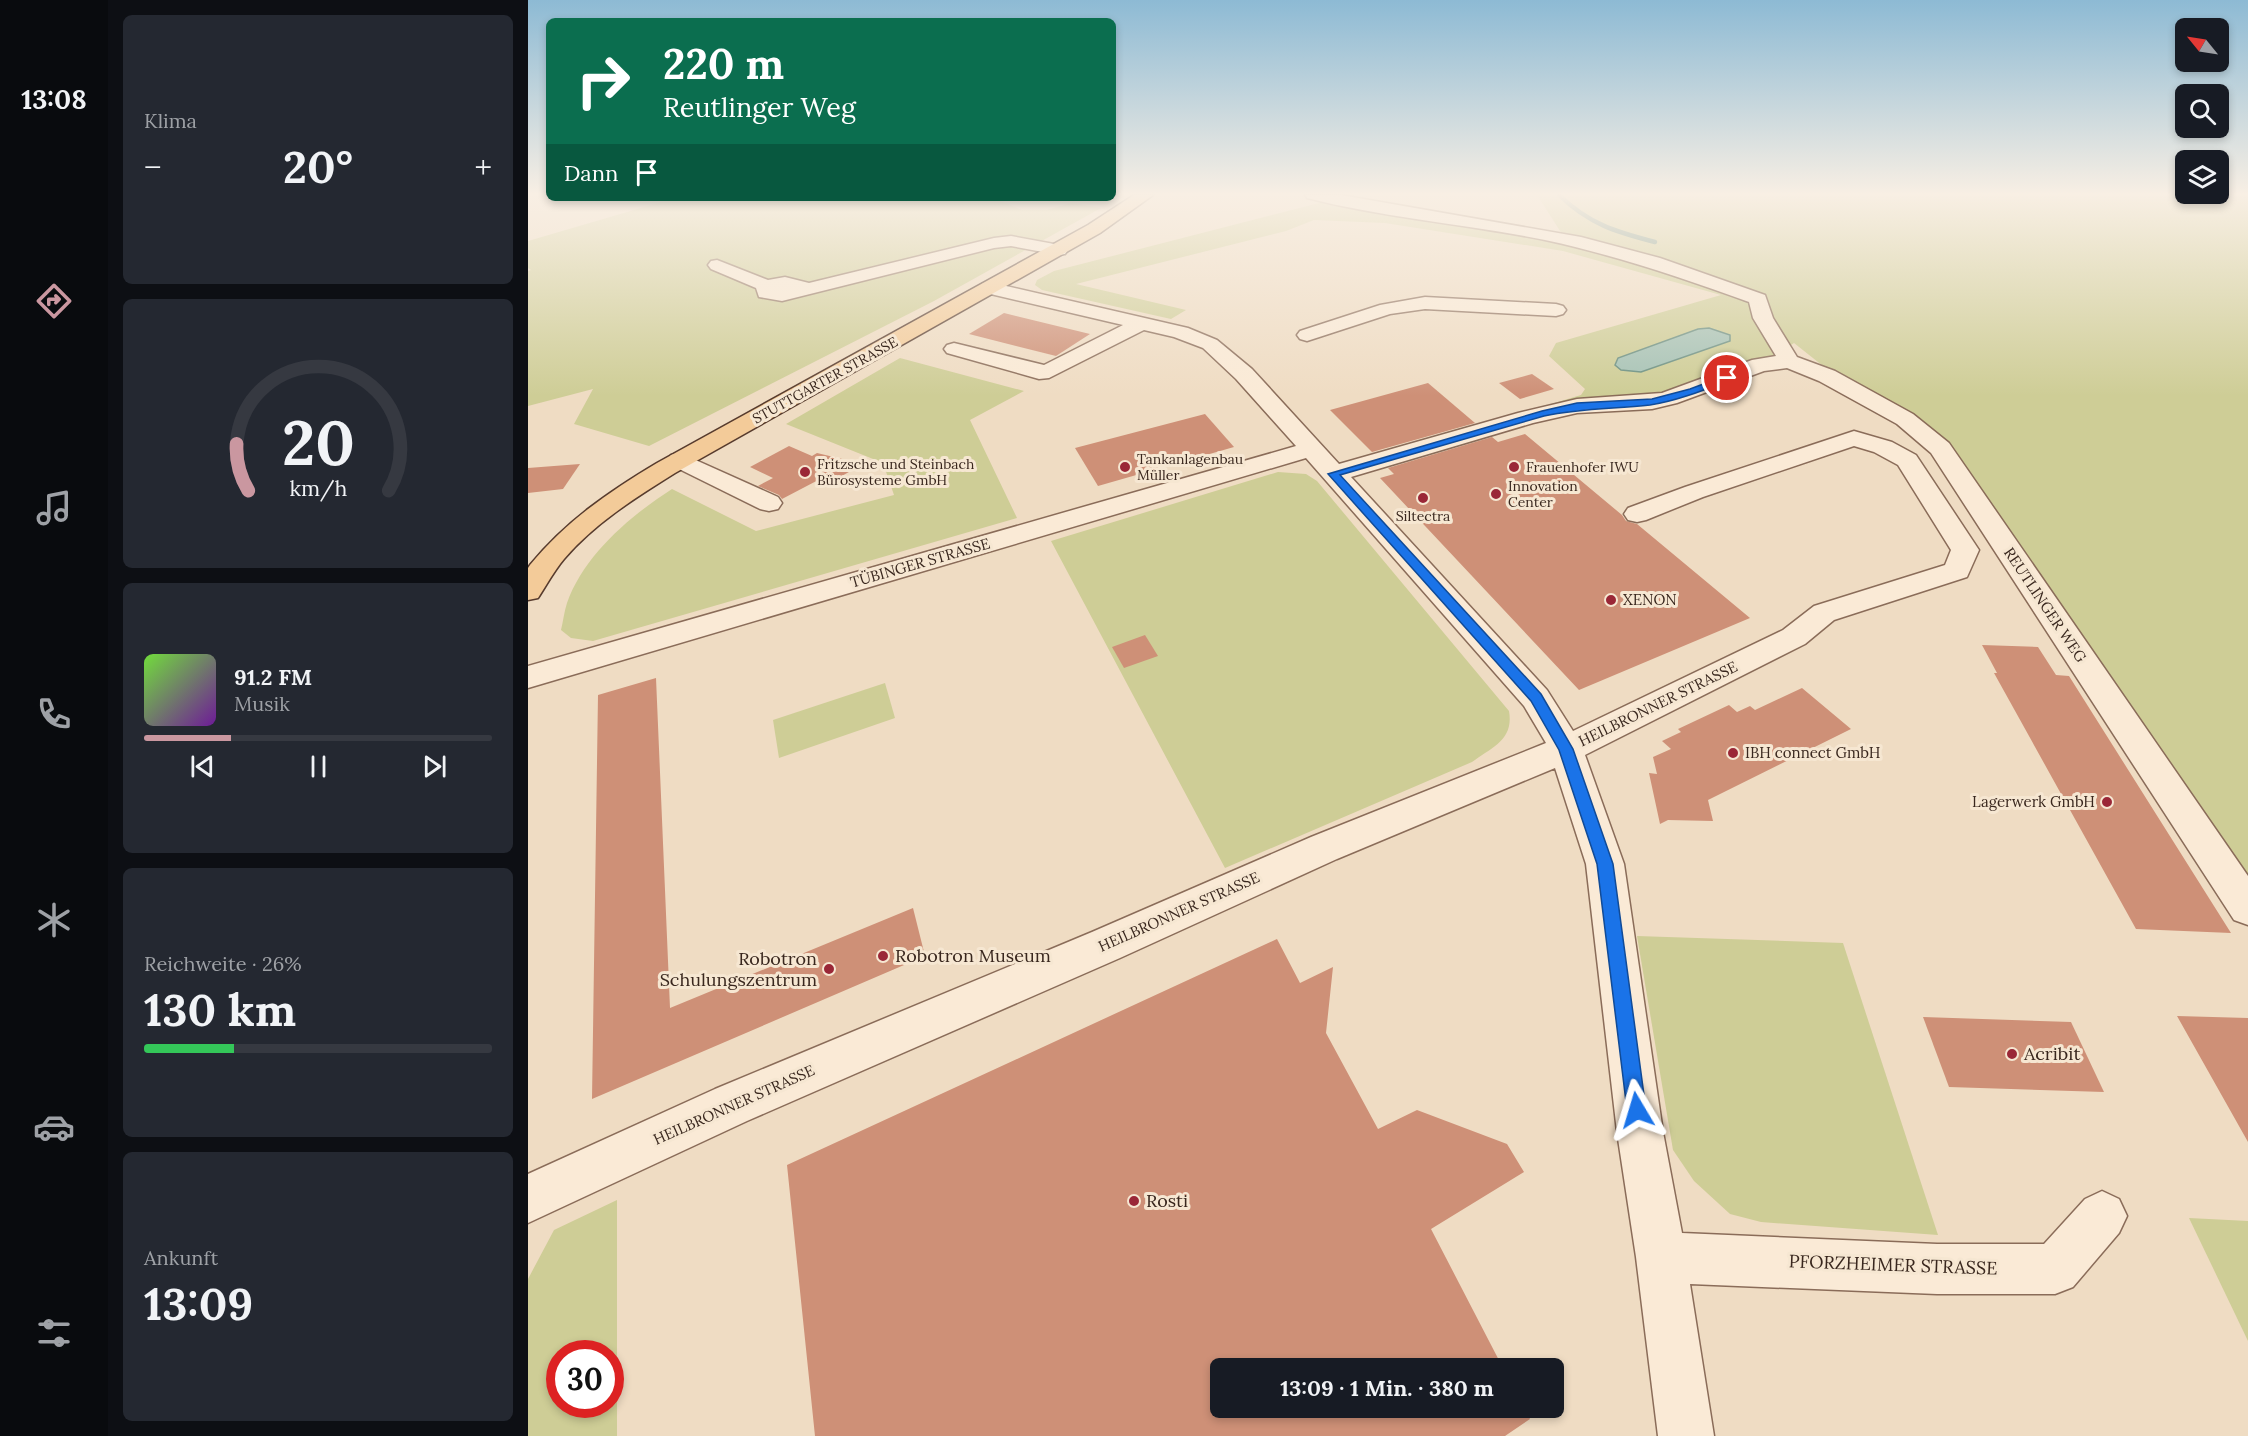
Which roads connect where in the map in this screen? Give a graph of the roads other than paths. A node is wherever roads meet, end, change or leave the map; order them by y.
1 (917, 262) edge
2 (1037, 262) edge
3 (1650, 262) edge
4 (717, 265) dead end
5 (814, 267) dead end
6 (844, 280) junction
7 (989, 288) junction
8 (1556, 310) dead end
9 (1141, 323) junction
10 (1307, 335) dead end
11 (954, 349) dead end
12 (1789, 361) junction
13 (1312, 449) junction
14 (680, 460) junction
15 (1333, 474) junction
16 (769, 503) dead end
17 (1637, 514) dead end
18 (528, 591) edge
19 (528, 677) edge
20 (1566, 749) junction
21 (2248, 908) edge
22 (528, 1199) edge
23 (2102, 1216) dead end
24 (1661, 1257) junction
25 (1686, 1436) edge

1 - 6 street
2 - 7 main road, STUTTGARTER STRASSE
3 - 12 street
4 - 6 street
5 - 6 street
7 - 9 street
7 - 14 main road, STUTTGARTER STRASSE
8 - 10 street
9 - 11 street
9 - 13 street
12 - 15 street, REUTLINGER WEG
12 - 21 street, REUTLINGER WEG
13 - 15 street
13 - 19 street, TÜBINGER STRASSE
14 - 16 street
14 - 18 main road, STUTTGARTER STRASSE
15 - 20 street
17 - 20 street, HEILBRONNER STRASSE
20 - 22 street, HEILBRONNER STRASSE
20 - 24 street
23 - 24 street, PFORZHEIMER STRASSE
24 - 25 street

